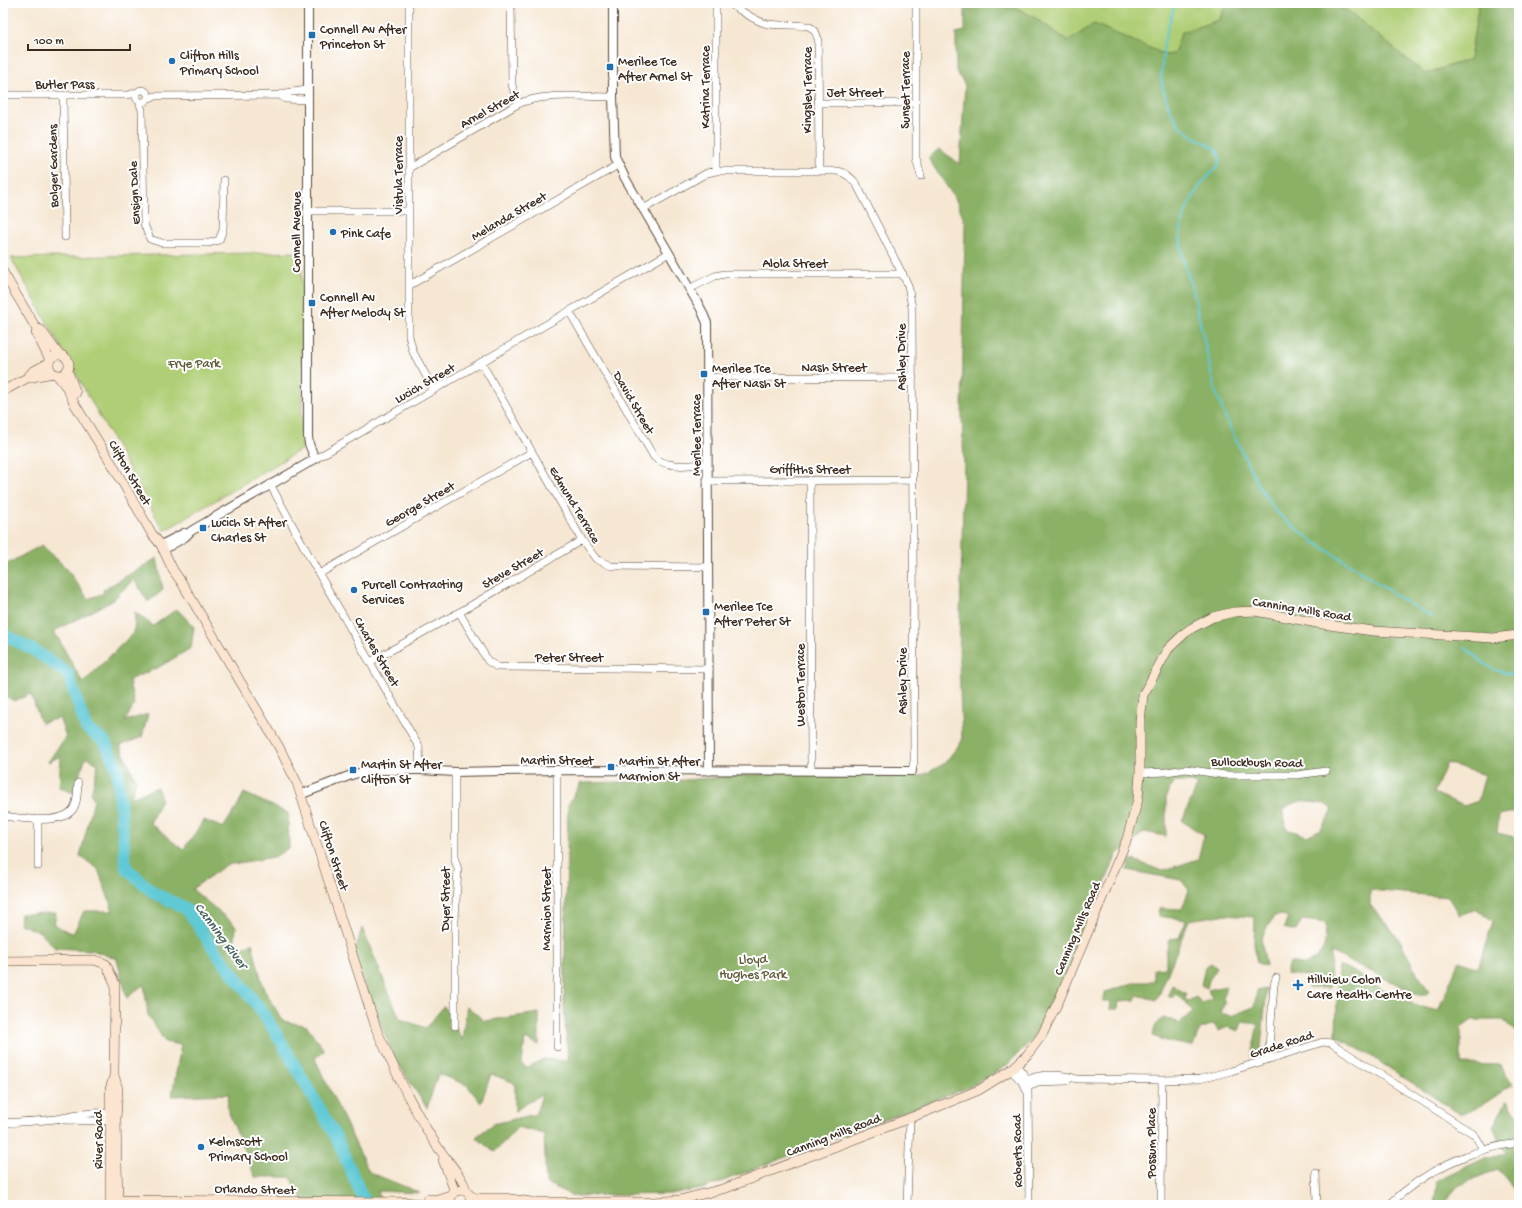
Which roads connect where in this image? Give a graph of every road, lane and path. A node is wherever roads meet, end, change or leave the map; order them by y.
1 (308, 3) edge
2 (409, 3) edge
3 (512, 3) edge
4 (613, 3) edge
5 (716, 3) edge
6 (729, 3) edge
7 (917, 3) edge
8 (307, 90) junction
9 (3, 95) edge
10 (280, 95) junction
11 (63, 96) junction
12 (128, 96) junction
13 (613, 97) junction
14 (144, 99) junction
15 (307, 100) junction
16 (818, 103) junction
17 (916, 103) junction
18 (518, 104) junction
19 (618, 165) junction
20 (409, 168) junction
21 (716, 171) junction
22 (819, 171) junction
23 (921, 176) dead end
24 (224, 180) dead end
25 (643, 209) junction
26 (307, 211) junction
27 (409, 211) junction
28 (65, 237) dead end
29 (669, 253) junction
30 (3, 272) edge
31 (903, 274) junction
32 (410, 285) junction
33 (689, 289) junction
34 (568, 311) junction
35 (36, 328) junction
36 (59, 355) junction
37 (50, 361) junction
38 (481, 362) junction
39 (68, 370) junction
40 (55, 374) junction
41 (707, 377) junction
42 (27, 378) junction
43 (913, 378) junction
44 (434, 390) junction
45 (3, 391) edge
46 (532, 452) junction
47 (315, 459) junction
48 (707, 464) junction
49 (810, 480) junction
50 (912, 480) junction
51 (707, 481) junction
52 (270, 484) junction
53 (582, 540) junction
54 (164, 546) junction
55 (708, 567) junction
56 (319, 574) junction
57 (459, 612) junction
58 (1519, 635) edge
59 (370, 662) junction
60 (709, 669) junction
61 (420, 770) junction
62 (557, 770) junction
63 (812, 770) junction
64 (709, 771) junction
65 (912, 771) joint
66 (455, 772) junction
67 (1326, 772) dead end
68 (1140, 773) junction
69 (78, 783) dead end
70 (302, 794) junction
71 (3, 816) edge
72 (38, 819) junction
73 (38, 866) dead end
74 (3, 961) edge
75 (1276, 978) dead end
76 (455, 1026) dead end
77 (557, 1047) dead end
78 (1268, 1059) junction
79 (1014, 1067) junction
80 (1162, 1080) junction
81 (1027, 1084) junction
82 (112, 1118) junction
83 (910, 1118) junction
84 (3, 1123) edge
85 (1519, 1143) edge
86 (437, 1146) junction
87 (1483, 1149) junction
88 (1316, 1173) dead end
89 (454, 1193) junction
90 (468, 1194) junction
91 (114, 1202) edge
92 (396, 1202) junction
93 (531, 1202) junction
94 (558, 1203) edge
95 (680, 1203) edge
96 (443, 1205) edge
97 (453, 1205) edge
98 (468, 1205) edge
99 (480, 1205) edge
100 (907, 1205) edge
101 (1029, 1205) edge
102 (1161, 1205) edge
103 (1316, 1205) edge
104 (1390, 1205) edge

1 - 8 street, Connell Avenue
2 - 20 street, Vistula Terrace
3 - 18 street
4 - 13 street, Merilee Terrace
5 - 21 street, Katrina Terrace
6 - 16 street, Kingsley Terrace
7 - 17 street, Sunset Terrace
8 - 10 street, Butler Pass
8 - 15 street, Connell Avenue
9 - 11 street, Butler Pass
10 - 14 street, Butler Pass
10 - 15 street, Butler Pass
11 - 12 street, Butler Pass
11 - 28 street, Bolger Gardens
12 - 14 street, Butler Pass
12 - 14 street, Butler Pass
13 - 18 street, Arnel Street
13 - 19 street, Merilee Terrace
14 - 24 street, Ensign Dale
15 - 26 street, Connell Avenue
16 - 17 street, Jet Street
16 - 22 street, Kingsley Terrace
17 - 23 street, Sunset Terrace
18 - 20 street, Arnel Street
19 - 25 street, Merilee Terrace
19 - 32 street, Melanda Street
20 - 27 street, Vistula Terrace
21 - 22 street, Ashley Drive
21 - 25 street, Ashley Drive
22 - 31 street, Ashley Drive
25 - 29 street, Merilee Terrace
26 - 27 street
26 - 47 street, Connell Avenue
27 - 32 street, Vistula Terrace
29 - 33 street, Merilee Terrace
29 - 34 street, Lucich Street
30 - 35 main road
31 - 33 street, Alola Street
31 - 43 street, Ashley Drive
32 - 44 street, Vistula Terrace
33 - 41 street, Merilee Terrace
34 - 38 street, Lucich Street
34 - 48 street, David Street
35 - 36 main road
35 - 37 main road
36 - 37 main road
36 - 39 main road
37 - 40 main road
37 - 42 main road
38 - 44 street, Lucich Street
38 - 46 street, Edmund Terrace
39 - 40 main road
39 - 54 main road, Clifton Street
40 - 42 main road
40 - 54 main road, Clifton Street
41 - 43 street, Nash Street
41 - 48 street, Merilee Terrace
42 - 45 main road
43 - 50 street, Ashley Drive
44 - 47 street, Lucich Street
46 - 53 street, Edmund Terrace
46 - 56 street, George Street
47 - 52 street, Lucich Street
48 - 51 street, Merilee Terrace
49 - 50 street, Griffiths Street
49 - 51 street, Griffiths Street
49 - 63 street, Weston Terrace
50 - 65 street, Ashley Drive
51 - 55 street, Merilee Terrace
52 - 54 street, Lucich Street
52 - 56 street, Charles Street
53 - 55 street, Edmund Terrace
53 - 57 street, Steve Street
54 - 70 main road, Clifton Street
55 - 60 street, Merilee Terrace
56 - 59 street, Charles Street
57 - 59 street, Steve Street
57 - 60 street, Peter Street
58 - 68 main road, Canning Mills Road
59 - 61 street, Charles Street
60 - 64 street, Merilee Terrace
61 - 66 street, Martin Street
61 - 70 street, Martin Street
62 - 64 street, Martin Street
62 - 66 street, Martin Street
62 - 77 street, Marmion Street
63 - 64 street, Martin Street
63 - 65 street, Martin Street
66 - 76 street, Dyer Street
67 - 68 street, Bullockbush Road
68 - 79 main road, Canning Mills Road
69 - 72 street
70 - 86 main road, Clifton Street
71 - 72 street
72 - 73 street
74 - 82 main road, River Road
75 - 78 street
78 - 80 street, Grade Road
78 - 87 street, Grade Road
79 - 81 street, Roberts Road
79 - 83 main road, Canning Mills Road
80 - 81 street, Grade Road
80 - 102 street, Possum Place
81 - 101 street, Roberts Road
82 - 84 street
82 - 91 main road, River Road
83 - 95 main road, Canning Mills Road
83 - 100 street
85 - 87 street
86 - 89 main road, Clifton Street
86 - 90 main road, Clifton Street
87 - 104 street
88 - 103 street
89 - 90 main road, Canning Mills Road
89 - 92 main road, Orlando Street
89 - 97 main road
90 - 93 main road, Canning Mills Road
90 - 98 main road
91 - 92 main road, Orlando Street
92 - 96 main road, Orlando Street
93 - 94 main road, Canning Mills Road
93 - 99 main road, Canning Mills Road
94 - 95 main road, Canning Mills Road

